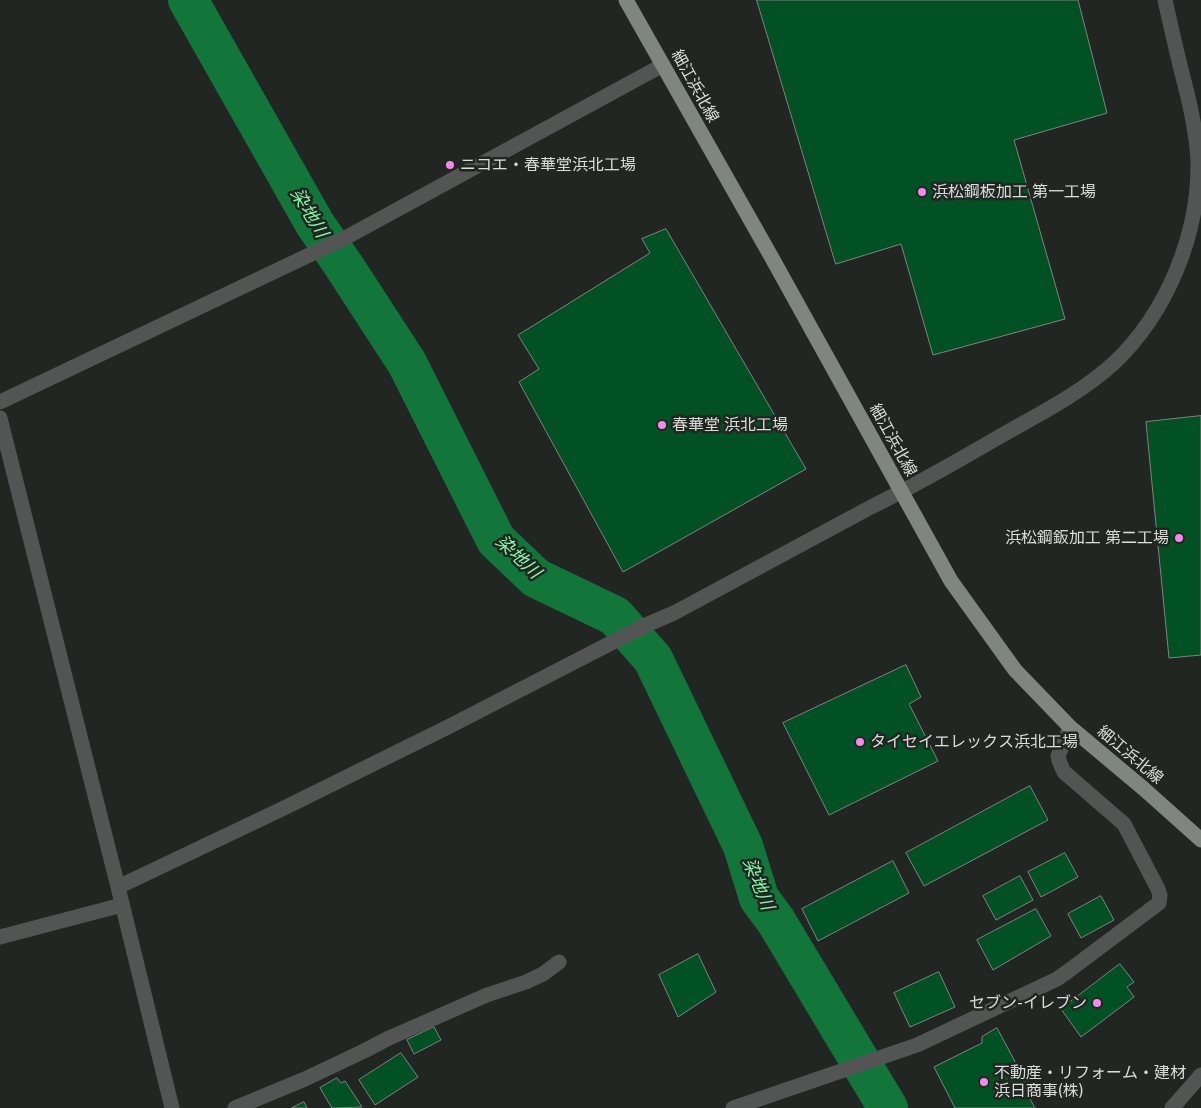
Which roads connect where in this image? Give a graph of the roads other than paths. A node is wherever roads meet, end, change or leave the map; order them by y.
1 (626, 0) edge
2 (1165, 0) edge
3 (662, 65) junction
4 (0, 402) edge
5 (0, 418) edge
6 (902, 492) junction
7 (1070, 727) junction
8 (1201, 840) edge
9 (118, 887) junction
10 (122, 905) junction
11 (0, 937) edge
12 (560, 962) dead end
13 (1201, 1075) edge
14 (1173, 1107) edge
15 (172, 1108) edge
16 (235, 1108) edge
17 (734, 1108) edge

1 - 3 main road, 細江浜北線
2 - 6 street
3 - 4 street
3 - 6 main road, 細江浜北線
5 - 9 street
6 - 7 main road, 細江浜北線
6 - 9 street
7 - 8 main road, 細江浜北線
7 - 17 street
9 - 10 street
10 - 11 street
10 - 15 street
12 - 16 street
13 - 14 street

